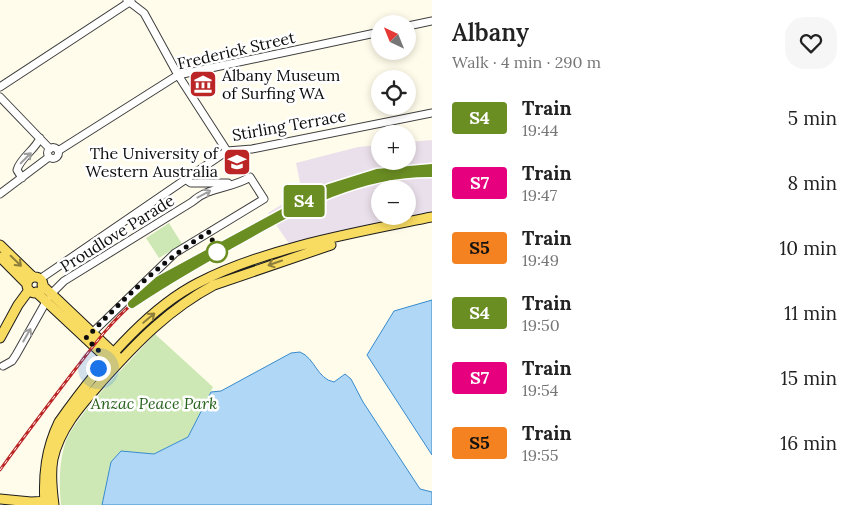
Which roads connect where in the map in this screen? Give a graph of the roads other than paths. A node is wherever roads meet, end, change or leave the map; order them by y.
1 (130, 0) edge
2 (432, 21) edge
3 (416, 24) edge
4 (371, 34) edge
5 (178, 75) junction
6 (0, 87) edge
7 (0, 97) edge
8 (432, 113) edge
9 (40, 138) junction
10 (54, 150) junction
11 (228, 150) junction
12 (22, 178) junction
13 (185, 179) junction
14 (238, 185) junction
15 (0, 194) edge
16 (432, 217) edge
17 (0, 245) edge
18 (293, 252) junction
19 (0, 257) edge
20 (35, 285) junction
21 (49, 297) junction
22 (89, 336) junction
23 (0, 338) edge
24 (126, 341) junction
25 (101, 345) junction
26 (115, 360) junction
27 (3, 366) dead end
28 (76, 400) junction
29 (0, 499) edge
30 (49, 503) edge

1 - 5 street
1 - 6 street
2 - 3 street
4 - 5 street, Frederick Street
5 - 10 street, Frederick Street
5 - 11 street
7 - 9 street
8 - 11 street, Stirling Terrace
9 - 10 street
12 -> 9 street
10 - 12 street
11 - 13 street, Stirling Terrace
12 - 15 street
13 - 14 street
13 - 20 street, Stirling Terrace
21 -> 14 street, Proudlove Parade
14 - 22 street, Proudlove Parade
16 - 18 main road
17 -> 20 main road
24 -> 18 main road
18 -> 26 main road
19 - 20 main road
20 - 21 main road
20 - 23 main road, Stirling Terrace
21 - 22 main road
27 -> 21 street, Proudlove Parade
22 - 25 main road
24 - 25 main road
24 - 26 main road
25 - 26 main road
25 - 28 main road
26 - 28 main road
26 - 30 main road
28 - 30 main road
29 - 30 main road

